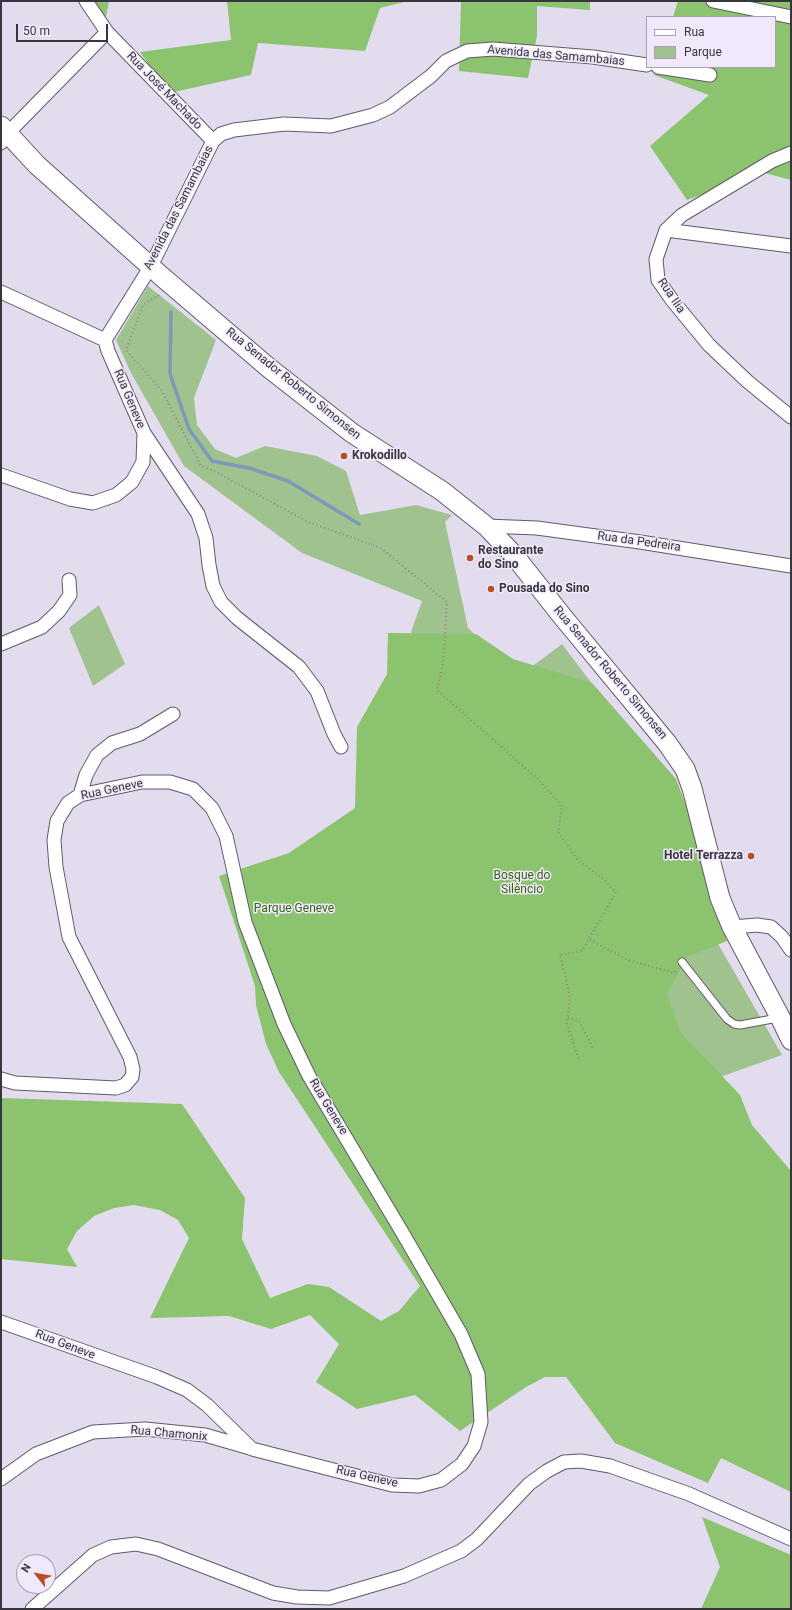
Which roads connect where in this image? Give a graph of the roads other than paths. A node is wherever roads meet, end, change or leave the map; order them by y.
1 (86, 1) edge
2 (714, 1) edge
3 (791, 17) edge
4 (107, 32) junction
5 (646, 65) edge
6 (664, 68) edge
7 (710, 75) dead end
8 (3, 134) edge
9 (213, 141) junction
10 (791, 153) edge
11 (666, 230) junction
12 (791, 246) edge
13 (151, 266) junction
14 (1, 292) edge
15 (105, 340) junction
16 (791, 417) edge
17 (144, 433) junction
18 (1, 475) edge
19 (486, 526) junction
20 (791, 566) edge
21 (68, 580) dead end
22 (1, 644) edge
23 (173, 714) dead end
24 (341, 747) dead end
25 (80, 795) junction
26 (732, 927) junction
27 (791, 950) edge
28 (682, 962) road end
29 (780, 1017) junction
30 (791, 1040) edge
31 (1, 1079) edge
32 (1, 1322) edge
33 (252, 1449) junction
34 (1, 1479) edge
35 (791, 1539) edge
36 (32, 1609) edge

1 - 4 street, Rua José Machado
2 - 3 street
4 - 8 street
4 - 9 street, Rua José Machado
5 - 9 street, Avenida das Samambaias
6 - 7 street
8 - 13 street, Rua Senador Roberto Simonsen
9 - 13 street, Avenida das Samambaias
10 - 11 street
11 - 12 street
11 - 16 street, Rua Ilia
13 - 15 street, Avenida das Samambaias
13 - 19 street, Rua Senador Roberto Simonsen
14 - 15 street
15 - 17 street, Rua Geneve
17 - 18 street, Rua Geneve
17 - 24 street
19 - 20 street, Rua da Pedreira
19 - 26 street, Rua Senador Roberto Simonsen
21 - 22 street
23 - 25 street
25 - 31 street, Rua Geneve
25 - 33 street, Rua Geneve
26 - 27 street
26 - 29 street, Rua Senador Roberto Simonsen
28 - 29 lane
29 - 30 street, Rua Senador Roberto Simonsen
32 - 33 street, Rua Geneve
33 - 34 street, Rua Chamonix
35 - 36 street

